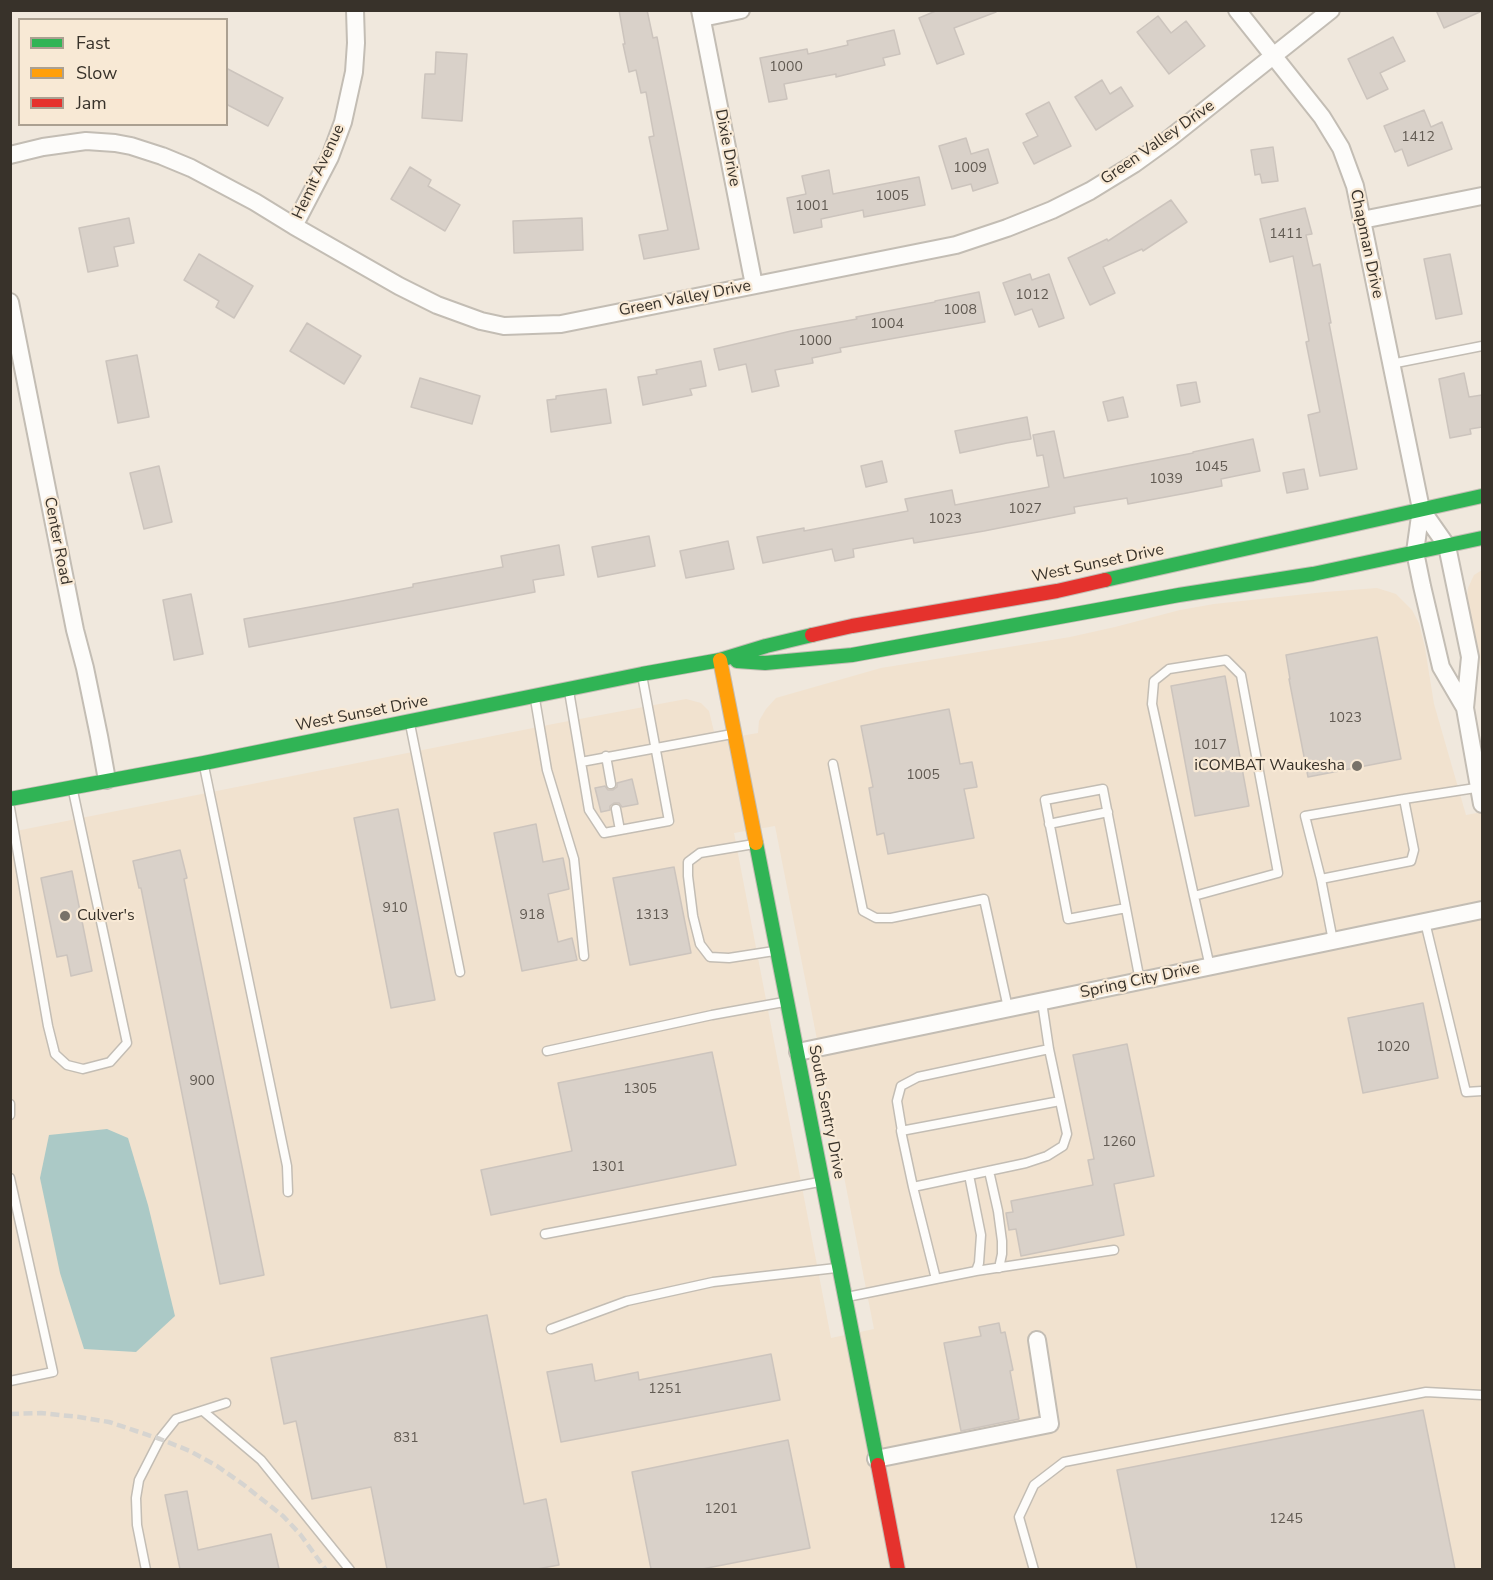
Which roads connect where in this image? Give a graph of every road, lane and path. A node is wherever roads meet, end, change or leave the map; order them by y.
1 (355, 10) edge
2 (741, 10) edge
3 (1237, 10) edge
4 (1331, 10) edge
5 (701, 14) edge
6 (1273, 56) junction
7 (10, 154) edge
8 (1482, 196) edge
9 (1362, 220) junction
10 (294, 226) junction
11 (754, 285) junction
12 (10, 302) edge
13 (1482, 346) edge
14 (1391, 364) junction
15 (1482, 496) edge
16 (1421, 509) junction
17 (1482, 538) edge
18 (1447, 546) junction
19 (1416, 552) junction
20 (720, 660) junction
21 (642, 674) junction
22 (568, 689) junction
23 (534, 696) junction
24 (1465, 708) junction
25 (410, 721) junction
26 (735, 733) junction
27 (655, 748) junction
28 (606, 756) junction
29 (581, 762) junction
30 (204, 763) junction
31 (833, 764) dead end
32 (107, 780) junction
33 (611, 784) dead end
34 (72, 787) junction
35 (1481, 787) edge
36 (1404, 798) junction
37 (10, 799) edge
38 (1482, 804) edge
39 (10, 808) edge
40 (616, 809) dead end
41 (1107, 812) junction
42 (1049, 824) junction
43 (620, 830) junction
44 (757, 843) junction
45 (1321, 879) junction
46 (1194, 896) junction
47 (1126, 908) junction
48 (1482, 910) edge
49 (1425, 922) junction
50 (1333, 941) junction
51 (778, 950) junction
52 (584, 956) dead end
53 (1210, 967) junction
54 (460, 972) dead end
55 (1140, 981) junction
56 (788, 1001) junction
57 (1042, 1002) junction
58 (1008, 1008) junction
59 (1049, 1049) junction
60 (547, 1051) dead end
61 (798, 1053) junction
62 (1482, 1090) edge
63 (1060, 1101) junction
64 (10, 1104) edge
65 (10, 1115) edge
66 (902, 1131) junction
67 (989, 1171) junction
68 (969, 1175) junction
69 (10, 1178) edge
70 (822, 1181) junction
71 (914, 1186) junction
72 (288, 1192) dead end
73 (546, 1234) dead end
74 (1114, 1250) dead end
75 (840, 1268) junction
76 (999, 1268) junction
77 (976, 1271) junction
78 (936, 1279) junction
79 (845, 1298) junction
80 (551, 1329) dead end
81 (1037, 1340) dead end
82 (10, 1381) edge
83 (1482, 1395) edge
84 (226, 1403) dead end
85 (203, 1411) junction
86 (876, 1459) junction
87 (146, 1569) edge
88 (350, 1569) edge
89 (898, 1569) edge
90 (1034, 1569) edge

1 - 10 street, Hemit Avenue
2 - 5 street
3 - 6 street, Chapman Drive
4 - 6 street, Green Valley Drive
5 - 11 street, Dixie Drive
6 - 9 street, Chapman Drive
6 - 11 street, Green Valley Drive
7 - 10 street, Green Valley Drive
8 - 9 street
9 - 14 street, Chapman Drive
10 - 11 street, Green Valley Drive
12 - 32 street, Center Road
13 - 14 lane
14 - 16 street, Chapman Drive
15 - 16 main road, West Sunset Drive
16 - 18 street, Chapman Drive
16 - 19 street, Chapman Drive
16 - 20 main road, West Sunset Drive
17 - 18 main road, West Sunset Drive
18 - 19 main road, West Sunset Drive
18 - 24 street, Chapman Drive
19 - 20 main road, West Sunset Drive
19 - 24 street, Chapman Drive
20 - 21 main road, West Sunset Drive
20 - 26 main road, South Sentry Drive
21 - 22 main road, West Sunset Drive
21 - 27 lane
22 - 23 main road, West Sunset Drive
22 - 29 lane
23 - 25 main road, West Sunset Drive
23 - 52 lane
24 - 35 street, Chapman Drive
25 - 30 main road, West Sunset Drive
25 - 54 lane
26 - 27 lane
26 - 44 main road, South Sentry Drive
27 - 28 lane
27 - 43 lane
28 - 29 lane
28 - 33 lane
29 - 43 lane
30 - 32 main road, West Sunset Drive
30 - 72 lane
31 - 58 lane
32 - 34 main road, West Sunset Drive
34 - 37 main road, West Sunset Drive
34 - 39 lane
35 - 36 lane
35 - 38 street, Chapman Drive
36 - 45 lane
36 - 45 lane
40 - 43 lane
41 - 42 lane
41 - 42 lane
41 - 47 lane
42 - 47 lane
44 - 51 main road, South Sentry Drive
44 - 51 lane
45 - 50 lane
46 - 46 lane
46 - 53 lane
47 - 55 lane
48 - 49 street, Spring City Drive
49 - 50 street, Spring City Drive
49 - 62 lane
50 - 53 street, Spring City Drive
51 - 56 main road, South Sentry Drive
53 - 55 street, Spring City Drive
55 - 57 street, Spring City Drive
56 - 60 lane
56 - 61 main road, South Sentry Drive
57 - 58 street, Spring City Drive
57 - 59 lane
58 - 61 street, Spring City Drive
59 - 63 lane
59 - 66 lane
61 - 70 main road, South Sentry Drive
63 - 66 lane
63 - 67 lane
64 - 65 lane
66 - 71 lane
67 - 68 lane
67 - 76 lane
68 - 71 lane
68 - 77 lane
69 - 82 lane
70 - 73 lane
70 - 75 main road, South Sentry Drive
71 - 78 lane
74 - 76 lane
75 - 79 main road, South Sentry Drive
75 - 80 lane
76 - 77 lane
77 - 78 lane
78 - 79 lane
79 - 86 main road, South Sentry Drive
81 - 86 street
83 - 90 lane
84 - 85 lane
85 - 87 lane
85 - 88 lane
86 - 89 main road, South Sentry Drive

